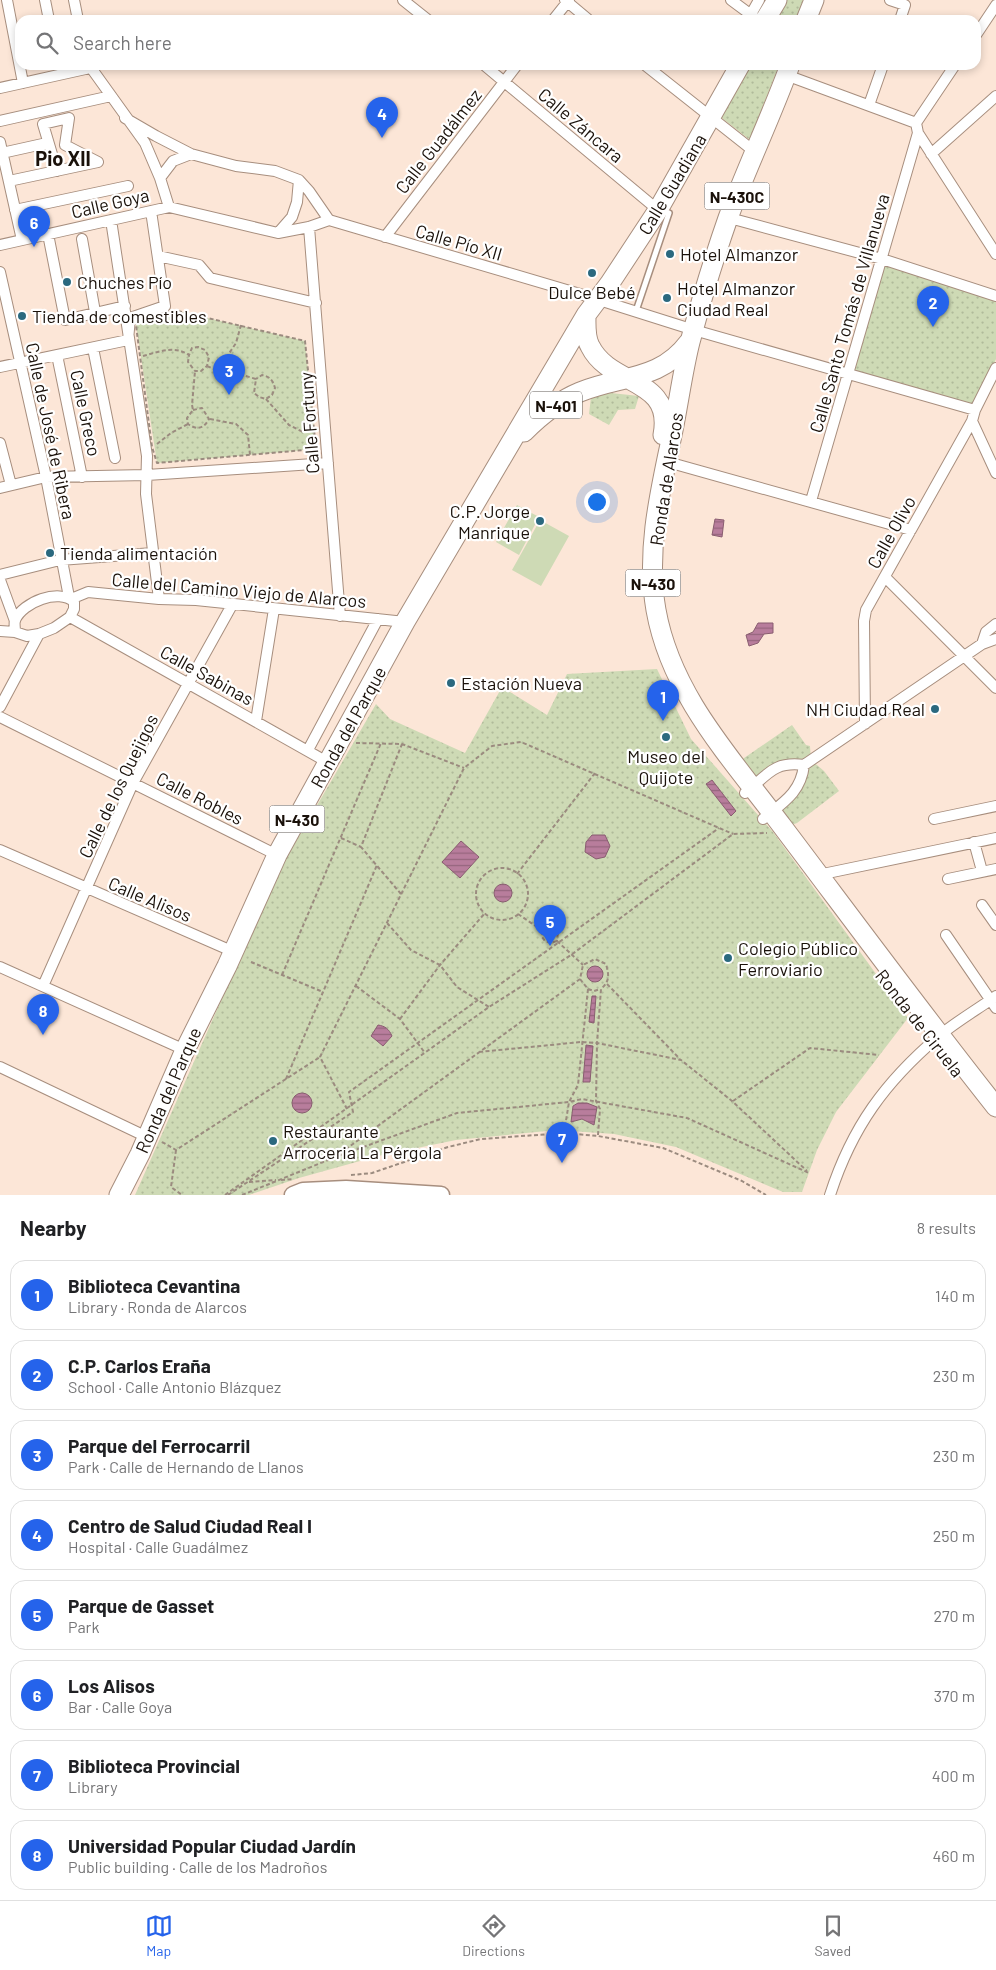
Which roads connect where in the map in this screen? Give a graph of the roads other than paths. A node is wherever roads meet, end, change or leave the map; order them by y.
1 (7, 0) edge
2 (45, 0) edge
3 (74, 0) edge
4 (403, 0) edge
5 (731, 0) edge
6 (759, 0) edge
7 (777, 0) edge
8 (814, 0) edge
9 (890, 0) edge
10 (567, 1) edge
11 (996, 5) edge
12 (48, 15) edge
13 (77, 15) edge
14 (422, 15) edge
15 (557, 15) edge
16 (583, 15) edge
17 (752, 15) edge
18 (758, 15) edge
19 (762, 15) edge
20 (808, 15) edge
21 (902, 15) edge
22 (981, 28) edge
23 (15, 39) edge
24 (21, 70) edge
25 (59, 70) edge
26 (91, 70) edge
27 (490, 70) edge
28 (513, 70) edge
29 (652, 70) edge
30 (737, 70) edge
31 (788, 70) edge
32 (881, 70) edge
33 (952, 70) edge
34 (504, 82) junction
35 (24, 83) junction
36 (0, 88) edge
37 (111, 96) junction
38 (996, 96) edge
39 (869, 105) junction
40 (125, 118) junction
41 (711, 118) junction
42 (0, 121) edge
43 (916, 122) junction
44 (918, 133) junction
45 (0, 142) edge
46 (47, 143) junction
47 (755, 152) junction
48 (2, 153) junction
49 (191, 154) junction
50 (932, 154) junction
51 (57, 171) junction
52 (160, 178) junction
53 (9, 180) junction
54 (299, 180) junction
55 (128, 186) dead end
56 (169, 207) junction
57 (16, 210) junction
58 (658, 210) junction
59 (151, 211) junction
60 (728, 219) junction
61 (111, 220) junction
62 (329, 220) junction
63 (309, 227) junction
64 (278, 233) junction
65 (48, 234) junction
66 (384, 237) junction
67 (22, 240) junction
68 (82, 240) dead end
69 (0, 245) edge
70 (996, 254) edge
71 (158, 256) junction
72 (882, 259) junction
73 (0, 272) edge
74 (588, 296) junction
75 (996, 296) edge
76 (316, 303) junction
77 (124, 306) junction
78 (636, 311) junction
79 (95, 312) junction
80 (586, 315) junction
81 (692, 335) junction
82 (128, 340) junction
83 (93, 348) junction
84 (57, 355) junction
85 (22, 363) junction
86 (0, 367) edge
87 (996, 368) edge
88 (849, 373) junction
89 (627, 378) junction
90 (975, 410) junction
91 (972, 421) junction
92 (0, 443) edge
93 (502, 457) junction
94 (115, 458) dead end
95 (662, 461) junction
96 (328, 463) junction
97 (996, 473) edge
98 (147, 474) junction
99 (46, 477) junction
100 (82, 478) junction
101 (11, 486) junction
102 (0, 488) edge
103 (811, 501) junction
104 (911, 530) junction
105 (153, 553) junction
106 (60, 560) junction
107 (0, 575) edge
108 (885, 577) junction
109 (0, 580) edge
110 (70, 598) junction
111 (159, 599) junction
112 (232, 605) junction
113 (274, 609) junction
114 (340, 616) junction
115 (70, 617) junction
116 (15, 620) junction
117 (378, 620) junction
118 (405, 622) junction
119 (996, 624) edge
120 (0, 631) edge
121 (15, 632) junction
122 (39, 634) junction
123 (996, 639) edge
124 (982, 644) junction
125 (964, 656) junction
126 (189, 683) junction
127 (996, 688) edge
128 (0, 707) edge
129 (0, 717) edge
130 (256, 721) junction
131 (865, 724) junction
132 (308, 750) junction
133 (329, 763) junction
134 (804, 765) junction
135 (133, 783) junction
136 (996, 806) edge
137 (760, 807) junction
138 (934, 819) dead end
139 (996, 838) edge
140 (974, 842) junction
141 (0, 850) edge
142 (277, 856) junction
143 (996, 869) edge
144 (982, 872) junction
145 (818, 875) junction
146 (948, 879) dead end
147 (86, 889) junction
148 (982, 905) dead end
149 (996, 925) edge
150 (946, 934) dead end
151 (234, 952) junction
152 (0, 967) edge
153 (43, 986) junction
154 (994, 1001) edge
155 (937, 1039) junction
156 (185, 1050) junction
157 (0, 1067) edge
158 (996, 1108) edge
159 (996, 1120) edge
160 (153, 1139) junction
161 (134, 1166) junction
162 (294, 1187) edge
163 (104, 1195) edge
164 (119, 1195) edge
165 (441, 1195) edge
166 (830, 1195) edge

1 - 23 street
2 - 12 street
3 - 13 street
4 - 14 street
5 - 17 street
6 - 18 street
7 - 19 highway
8 - 20 highway
9 - 21 street
10 - 15 street
10 - 16 street
11 - 22 street
24 - 35 street
25 - 35 street
26 - 37 street
27 - 34 street, Calle Záncara
28 - 34 street, Calle Guadálmez
29 - 41 street
30 - 41 highway, Calle Guadiana
31 - 39 street
31 - 47 highway, Ronda de Alarcos / N-430C
32 - 39 street
33 - 43 street
34 - 58 street, Calle Záncara
34 - 66 street, Calle Guadálmez
35 - 36 street
37 - 40 street
37 - 42 street
38 - 50 street
39 - 43 street
40 - 49 street
40 - 52 street
41 - 47 street
41 - 58 highway, Calle Guadiana
43 - 44 street
44 - 50 street
44 - 72 street, Calle Santo Tomás de Villanueva
45 - 48 street
46 - 48 street
46 - 51 street
46 - 51 street
47 - 60 highway, Ronda de Alarcos / N-430C
48 - 53 street
49 - 52 street
49 - 54 street
50 - 70 street
51 - 53 street
52 - 56 street
53 - 57 street
54 - 62 street
54 - 64 street
55 - 57 street
56 - 59 street, Calle Goya
56 - 64 street
57 - 67 street
58 - 74 highway, Calle Guadiana
58 - 78 lane
59 - 61 street, Calle Goya
59 - 71 street
60 - 72 street
60 - 81 highway, Ronda de Alarcos / N-430C
61 - 65 street, Calle Goya
61 - 77 street
62 - 63 street
62 - 66 street, Calle Pío XII
63 - 64 street
63 - 76 street, Calle Fortuny
65 - 67 street, Calle Goya
65 - 79 street
66 - 74 street, Calle Pío XII
67 - 69 street, Calle Goya
68 - 79 street
71 - 76 street
71 - 82 street
72 - 75 street
72 - 88 street, Calle Santo Tomás de Villanueva
73 - 85 street, Calle de José de Ribera
74 - 78 street, Calle Pío XII
74 - 80 highway, Calle Guadiana
76 - 96 street, Calle Fortuny
77 - 79 street
77 - 82 street
78 - 81 street, Calle Pío XII
80 - 89 highway
80 - 93 highway, Ronda del Parque / N-430
81 - 88 street, Calle Pío XII
81 - 89 highway, Ronda del Parque
81 - 95 highway, Ronda de Alarcos / N-430
82 - 83 street
82 - 98 street
83 - 84 street
83 - 94 street
84 - 85 street
84 - 100 street, Calle Greco
85 - 86 street
85 - 99 street, Calle de José de Ribera
87 - 90 street, Calle Olivo
88 - 90 street, Calle Pío XII
88 - 103 street, Calle Santo Tomás de Villanueva
89 - 93 highway, Ronda del Parque / N-401
89 - 95 highway, Ronda de Alarcos / N-430
90 - 91 street, Calle Olivo
91 - 97 street
91 - 104 street, Calle Olivo
92 - 101 street
93 - 118 highway, Ronda del Parque / N-430
95 - 103 street
95 - 137 highway, Ronda de Alarcos / N-430
96 - 98 street
96 - 114 street, Calle Fortuny
98 - 100 street
98 - 105 street
99 - 100 street
99 - 101 street
99 - 106 street, Calle de José de Ribera
101 - 102 street
103 - 104 street
104 - 108 street, Calle Olivo
105 - 106 street
105 - 111 street
106 - 107 street
106 - 110 street, Calle de José de Ribera
108 - 125 street
108 - 131 street, Calle Olivo
109 - 116 street
110 - 111 street, Calle del Camino Viejo de Alarcos
110 - 115 street, Calle de José de Ribera
110 - 116 street, Calle del Camino Viejo de Alarcos
111 - 112 street, Calle del Camino Viejo de Alarcos
112 - 113 street, Calle del Camino Viejo de Alarcos
112 - 126 street, Calle de los Quejigos
113 - 114 street, Calle del Camino Viejo de Alarcos
113 - 130 street
114 - 117 street, Calle del Camino Viejo de Alarcos
115 - 122 street
115 - 126 street, Calle Sabinas
116 - 121 street
117 - 118 street, Calle del Camino Viejo de Alarcos
117 - 132 street
118 - 133 highway, Ronda del Parque / N-430
119 - 124 street
120 - 121 street
121 - 122 street
122 - 128 street
123 - 124 street
124 - 125 street
125 - 127 street
125 - 131 street
126 - 130 street, Calle Sabinas
126 - 135 street, Calle de los Quejigos
129 - 135 street, Calle Robles
130 - 132 street, Calle Sabinas
131 - 134 street
132 - 133 street, Calle Sabinas
133 - 142 highway, Ronda del Parque / N-430
134 - 137 street
134 - 137 street
135 - 142 street, Calle Robles
135 - 147 street, Calle de los Quejigos
136 - 138 street
137 - 145 highway, Ronda de Ciruela / N-430
137 - 155 highway, Ronda de Ciruela / N-430
139 - 140 street
140 - 144 street
140 - 145 street
141 - 147 street, Calle Alisos
142 - 151 highway, Ronda del Parque / N-430
143 - 144 street
144 - 146 street
145 - 155 highway, Ronda de Ciruela / N-430
147 - 151 street, Calle Alisos
147 - 153 street, Calle de los Quejigos
148 - 149 street
150 - 154 street
151 - 156 highway, Ronda del Parque / N-430
152 - 153 street
153 - 156 street
154 - 155 street
155 - 158 highway, Ronda de Ciruela / N-430
155 - 159 highway, Ronda de Ciruela / N-430
155 - 166 street
156 - 160 highway, Ronda del Parque / N-430
157 - 160 street
160 - 161 highway, Ronda del Parque / N-430
161 - 163 highway, N-430
161 - 164 highway, Ronda del Parque / N-430
162 - 165 main road

